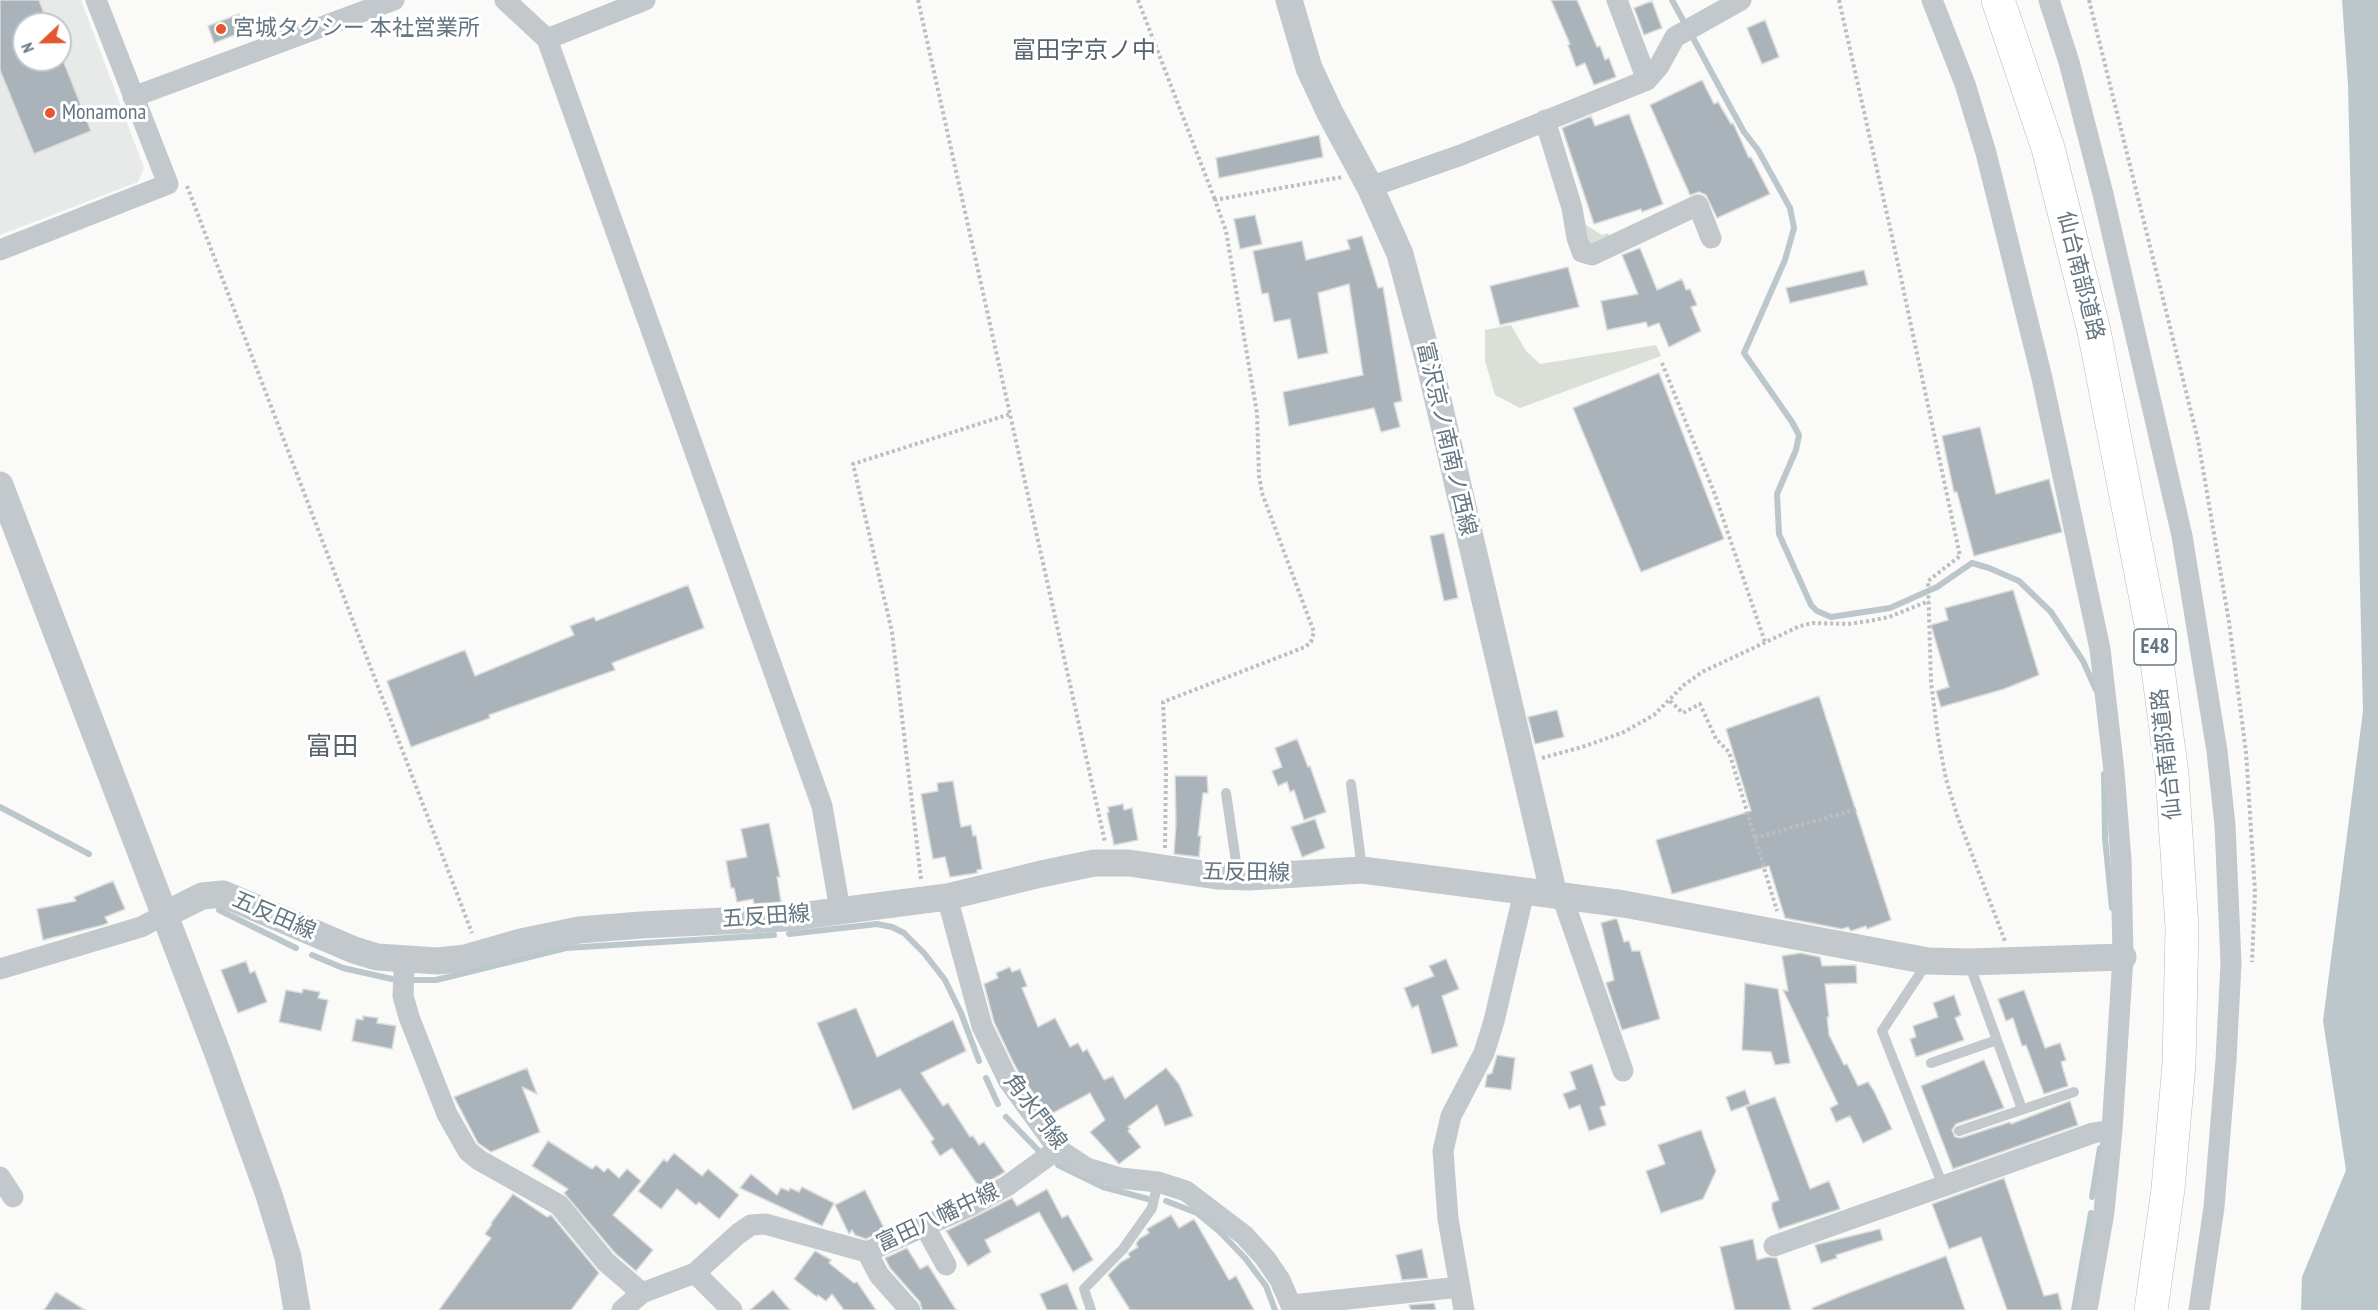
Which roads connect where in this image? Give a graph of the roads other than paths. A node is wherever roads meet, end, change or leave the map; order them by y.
1 (96, 0) edge
2 (394, 0) edge
3 (506, 0) edge
4 (645, 0) edge
5 (1289, 0) edge
6 (1617, 0) edge
7 (1741, 0) edge
8 (1932, 0) edge
9 (1998, 0) edge
10 (2049, 0) edge
11 (547, 39) junction
12 (1647, 80) junction
13 (134, 97) junction
14 (1545, 120) junction
15 (1367, 180) junction
16 (1711, 238) dead end
17 (0, 250) edge
18 (0, 485) edge
19 (1352, 784) dead end
20 (1226, 793) dead end
21 (1362, 870) junction
22 (1238, 876) junction
23 (1524, 892) junction
24 (1558, 895) junction
25 (935, 899) junction
26 (840, 910) junction
27 (164, 915) junction
28 (2123, 957) junction
29 (409, 960) junction
30 (1928, 961) junction
31 (1969, 962) junction
32 (0, 969) edge
33 (1997, 1040) junction
34 (1931, 1063) dead end
35 (1623, 1071) dead end
36 (2074, 1092) dead end
37 (2022, 1109) junction
38 (2112, 1130) junction
39 (1959, 1131) dead end
40 (1058, 1149) junction
41 (0, 1177) edge
42 (1158, 1182) junction
43 (1943, 1186) junction
44 (13, 1197) dead end
45 (925, 1227) junction
46 (1774, 1246) dead end
47 (867, 1251) junction
48 (946, 1265) dead end
49 (695, 1273) junction
50 (1460, 1287) junction
51 (642, 1293) junction
52 (1293, 1308) edge
53 (297, 1310) edge
54 (622, 1310) edge
55 (732, 1310) edge
56 (910, 1310) edge
57 (1091, 1310) edge
58 (1464, 1310) edge
59 (2087, 1310) edge
60 (2151, 1310) edge
61 (2199, 1310) edge

1 - 13 street
2 - 13 street
3 - 11 street
4 - 11 street
5 - 15 street, 富沢京ノ南南ノ西線
6 - 12 street
7 - 12 street
8 - 28 street
9 - 60 highway, 仙台南部道路 / E48
10 - 61 street
11 - 26 street
12 - 14 street
13 - 17 street
14 - 15 street
14 - 16 street
15 - 24 street, 富沢京ノ南南ノ西線
18 - 27 street
19 - 21 lane
20 - 22 lane
21 - 22 street, 五反田線
21 - 23 street, 五反田線
22 - 25 street, 五反田線
23 - 24 street, 五反田線
23 - 50 street
24 - 30 street, 五反田線
24 - 35 street
25 - 26 street, 五反田線
25 - 40 street, 角水門線
26 - 29 street, 五反田線
27 - 29 street, 五反田線
27 - 32 street, 五反田線
27 - 53 street
28 - 31 street, 五反田線
28 - 38 street
29 - 51 street
30 - 31 street, 五反田線
30 - 43 lane
31 - 33 lane
33 - 34 lane
33 - 37 lane
36 - 37 lane
37 - 39 lane
38 - 43 street
38 - 59 street
40 - 42 street, 角水門線
40 - 45 street, 富田八幡中線
41 - 44 street
42 - 52 street, 角水門線
42 - 57 lane
43 - 46 street
45 - 47 street, 富田八幡中線
45 - 48 street
47 - 49 street, 富田八幡中線
47 - 56 street
49 - 51 street, 富田八幡中線
49 - 55 street
50 - 52 street
50 - 58 street
51 - 54 street, 富田八幡中線

